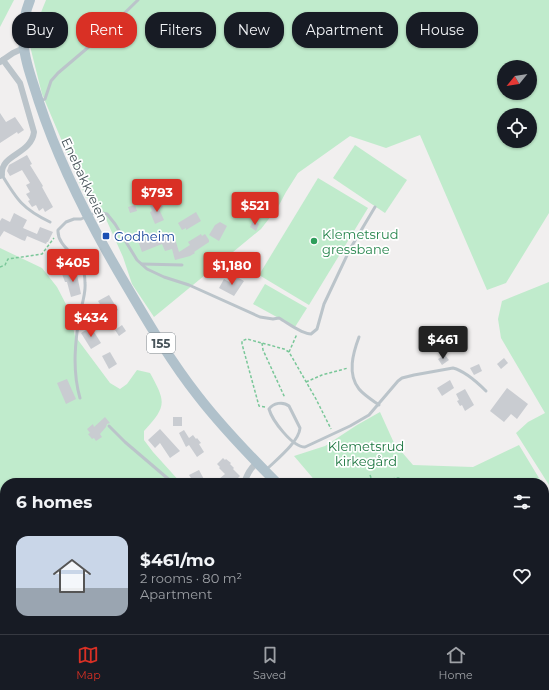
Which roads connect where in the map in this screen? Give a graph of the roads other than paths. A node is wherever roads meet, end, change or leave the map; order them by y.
1 (30, 0) edge
2 (138, 0) edge
3 (27, 12) edge
4 (24, 48) joint
5 (1, 61) edge
6 (39, 102) junction
7 (1, 175) edge
8 (375, 207) dead end
9 (87, 216) junction
10 (50, 222) dead end
11 (141, 264) junction
12 (182, 265) dead end
13 (359, 337) dead end
14 (486, 391) dead end
15 (80, 398) dead end
16 (379, 405) junction
17 (109, 426) dead end
18 (292, 442) junction
19 (257, 463) junction
20 (265, 470) junction
21 (166, 478) edge
22 (246, 478) edge
23 (272, 478) edge

1 - 3 main road, Enebakkveien / 155
2 - 6 lane
4 - 5 street
4 - 6 main road, Enebakkveien / 155
5 - 7 street
6 - 9 main road, Enebakkveien / 155
7 - 10 lane
8 - 11 lane
9 - 11 lane
9 - 15 lane
9 - 19 main road, Enebakkveien / 155
11 - 12 lane
13 - 16 lane
14 - 16 lane
16 - 18 lane
17 - 21 lane
18 - 18 lane
18 - 20 lane
19 - 20 main road, Enebakkveien / 155
19 - 22 street
20 - 23 main road, Enebakkveien / 155

